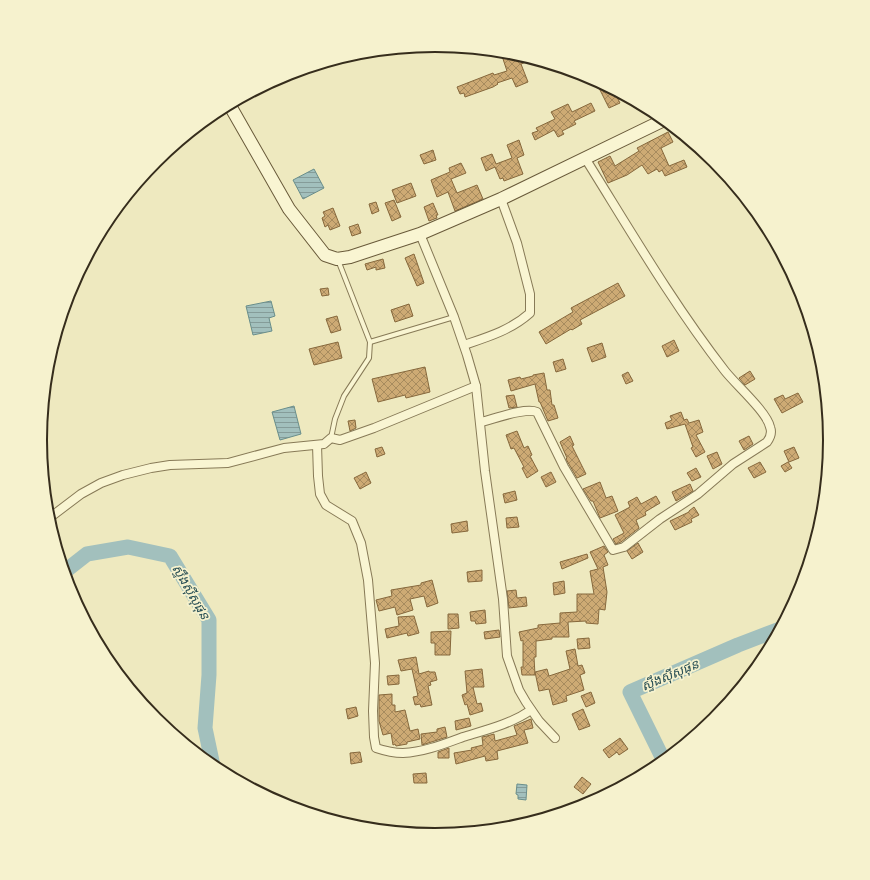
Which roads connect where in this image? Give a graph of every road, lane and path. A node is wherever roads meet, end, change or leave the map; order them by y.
1 (232, 109) edge
2 (659, 123) edge
3 (585, 158) junction
4 (502, 199) junction
5 (420, 234) junction
6 (337, 259) junction
7 (454, 317) junction
8 (370, 342) junction
9 (464, 345) junction
10 (476, 386) junction
11 (481, 422) junction
12 (331, 438) junction
13 (317, 445) junction
14 (54, 515) edge
15 (531, 710) junction
16 (555, 738) dead end

1 - 6 main road
2 - 3 main road
3 - 4 main road
3 - 11 street
4 - 5 main road
4 - 9 street
5 - 6 main road
5 - 7 street
6 - 8 lane
7 - 8 lane
7 - 9 street
8 - 12 lane
9 - 10 street
10 - 11 street
10 - 12 street
11 - 15 street
12 - 13 street
13 - 14 street
13 - 15 street
15 - 16 street

